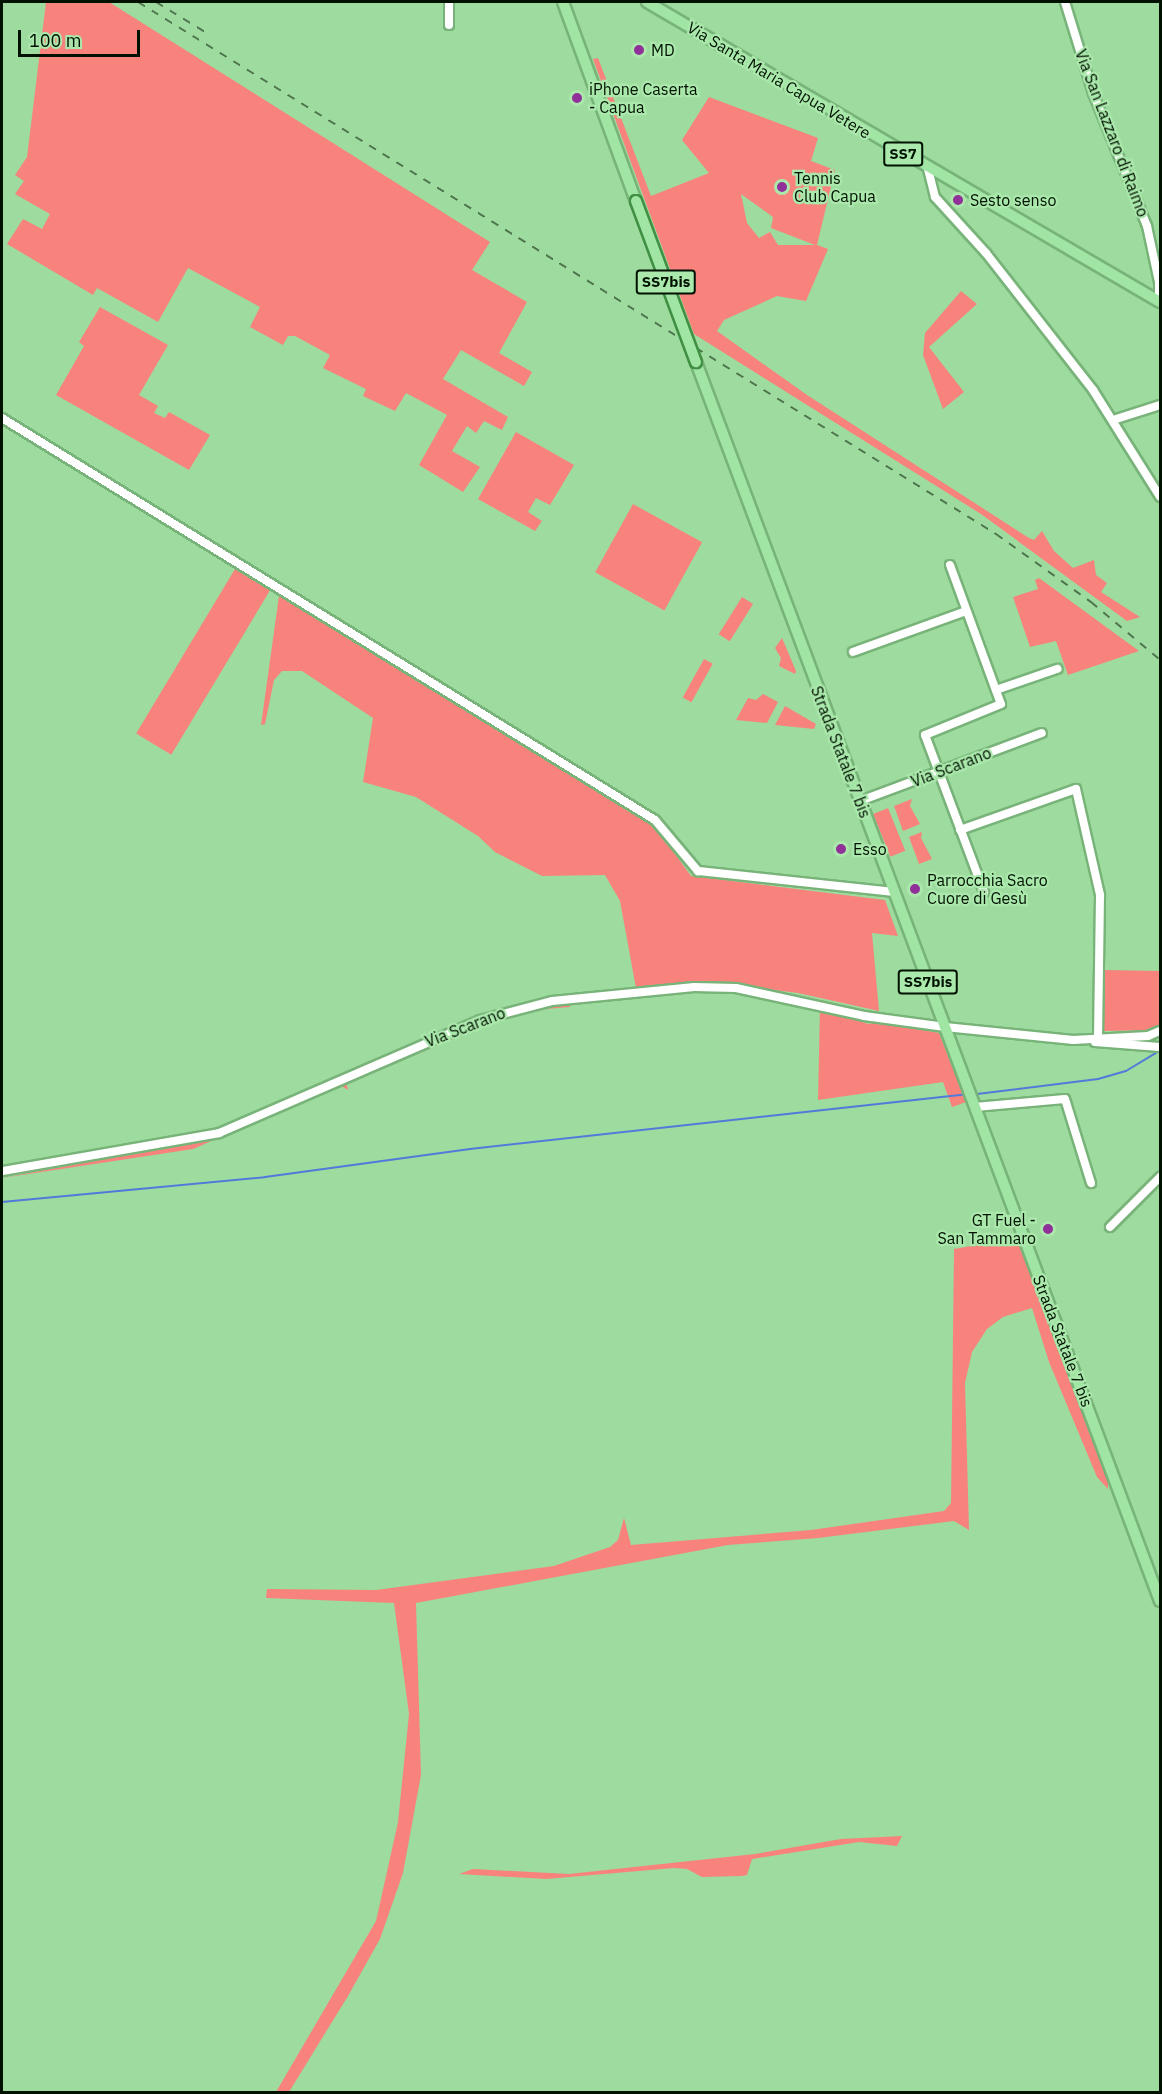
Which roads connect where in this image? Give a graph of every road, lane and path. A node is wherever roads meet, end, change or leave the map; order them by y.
1 (449, 2) edge
2 (563, 2) edge
3 (647, 2) edge
4 (1065, 2) edge
5 (449, 25) dead end
6 (928, 169) junction
7 (1160, 301) edge
8 (1161, 405) edge
9 (2, 418) edge
10 (1113, 420) junction
11 (1161, 496) edge
12 (950, 565) dead end
13 (966, 611) junction
14 (853, 652) dead end
15 (1057, 669) dead end
16 (996, 690) junction
17 (1042, 733) dead end
18 (938, 772) junction
19 (860, 801) junction
20 (960, 830) junction
21 (895, 892) junction
22 (984, 892) dead end
23 (945, 1027) junction
24 (1161, 1031) edge
25 (1098, 1036) junction
26 (1073, 1040) junction
27 (1161, 1047) edge
28 (975, 1107) junction
29 (2, 1171) edge
30 (1161, 1178) edge
31 (1092, 1184) dead end
32 (1110, 1227) dead end
33 (1161, 1601) edge

1 - 5 street
2 - 19 main road, Strada Statale 7 bis / SS7bis, bridge
3 - 6 main road, Via Santa Maria Capua Vetere / SS7
4 - 7 street, Via San Lazzaro di Raimo
6 - 7 main road, Via Santa Maria Capua Vetere / SS7
6 - 10 street
8 - 10 street
9 - 21 street
10 - 11 street
12 - 13 street
13 - 14 street
13 - 16 street
15 - 16 street
16 - 18 street
17 - 18 street, Via Scarano
18 - 19 street, Via Scarano
18 - 20 street
19 - 21 main road, Strada Statale 7 bis / SS7bis
20 - 22 street
20 - 25 street
21 - 23 main road, Strada Statale 7 bis / SS7bis
23 - 26 street, Via Scarano
23 - 28 main road, Strada Statale 7 bis / SS7bis
23 - 29 street, Via Scarano
24 - 25 street
25 - 26 street
26 - 27 street
28 - 31 street
28 - 33 main road, Strada Statale 7 bis / SS7bis
30 - 32 street

